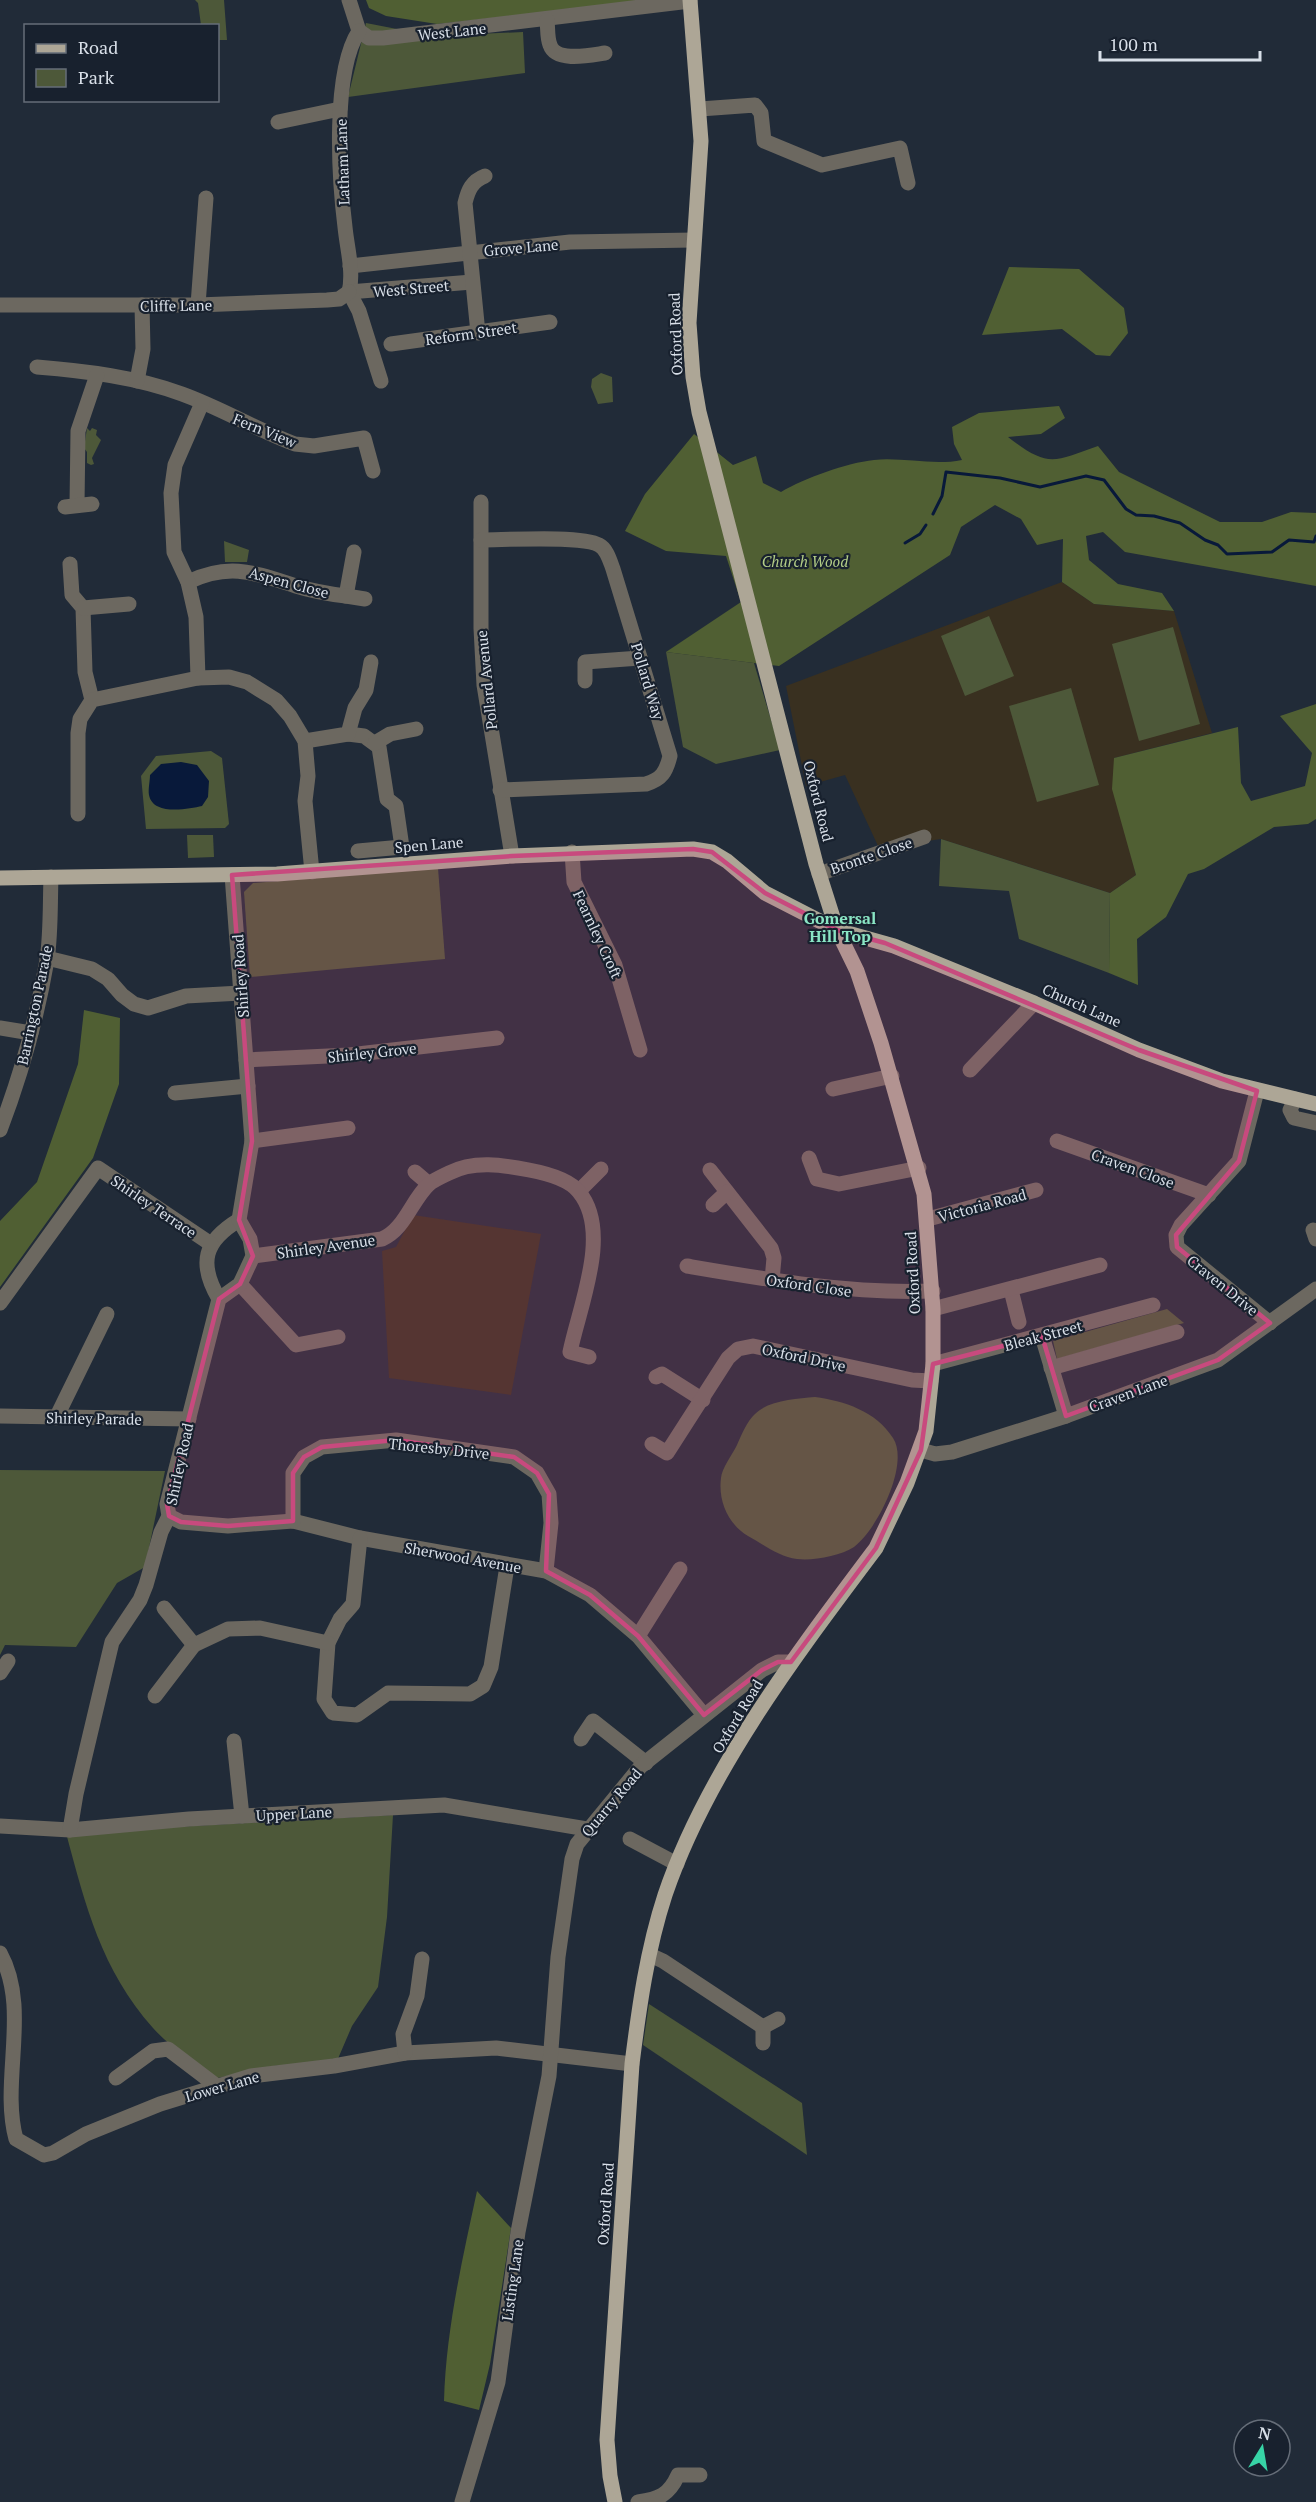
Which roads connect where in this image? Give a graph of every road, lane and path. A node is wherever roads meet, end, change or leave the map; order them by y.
1 (349, 0) edge
2 (690, 0) edge
3 (547, 20) junction
4 (359, 31) junction
5 (605, 53) dead end
6 (340, 109) junction
7 (700, 109) junction
8 (278, 122) dead end
9 (485, 176) dead end
10 (908, 183) dead end
11 (206, 198) dead end
12 (694, 240) junction
13 (470, 252) junction
14 (350, 266) junction
15 (472, 282) junction
16 (349, 292) junction
17 (0, 305) edge
18 (142, 305) junction
19 (198, 305) junction
20 (550, 322) dead end
21 (478, 333) junction
22 (391, 344) dead end
23 (38, 367) dead end
24 (97, 375) junction
25 (137, 381) junction
26 (381, 381) dead end
27 (202, 403) junction
28 (373, 471) dead end
29 (481, 502) dead end
30 (78, 505) dead end
31 (481, 540) junction
32 (354, 552) dead end
33 (70, 564) dead end
34 (188, 582) junction
35 (346, 596) junction
36 (365, 599) dead end
37 (129, 604) dead end
38 (83, 608) junction
39 (640, 658) junction
40 (371, 662) dead end
41 (198, 678) junction
42 (585, 681) dead end
43 (92, 700) junction
44 (416, 729) dead end
45 (348, 734) junction
46 (305, 741) junction
47 (375, 743) junction
48 (500, 790) junction
49 (78, 814) dead end
50 (924, 837) dead end
51 (358, 851) dead end
52 (572, 852) junction
53 (512, 855) junction
54 (312, 872) junction
55 (819, 874) junction
56 (232, 876) junction
57 (51, 877) junction
58 (0, 878) edge
59 (837, 930) junction
60 (47, 958) junction
61 (241, 993) junction
62 (1034, 1003) junction
63 (0, 1028) edge
64 (31, 1033) junction
65 (497, 1038) dead end
66 (640, 1050) dead end
67 (246, 1060) junction
68 (970, 1070) dead end
69 (892, 1076) junction
70 (248, 1086) junction
71 (833, 1089) dead end
72 (1257, 1090) junction
73 (175, 1093) dead end
74 (1295, 1099) junction
75 (1316, 1104) edge
76 (1276, 1115) dead end
77 (1293, 1118) junction
78 (1316, 1123) edge
79 (348, 1128) dead end
80 (0, 1130) edge
81 (252, 1141) junction
82 (1057, 1141) dead end
83 (808, 1158) dead end
84 (919, 1168) junction
85 (601, 1169) dead end
86 (710, 1170) dead end
87 (415, 1172) dead end
88 (429, 1184) junction
89 (1036, 1190) dead end
90 (579, 1191) junction
91 (727, 1192) junction
92 (1209, 1195) junction
93 (713, 1205) dead end
94 (928, 1219) junction
95 (239, 1220) junction
96 (211, 1244) junction
97 (253, 1256) junction
98 (687, 1266) dead end
99 (1094, 1271) dead end
100 (772, 1280) junction
101 (240, 1284) junction
102 (1316, 1289) edge
103 (1011, 1290) junction
104 (933, 1291) junction
105 (219, 1299) junction
106 (0, 1303) edge
107 (1153, 1305) dead end
108 (933, 1310) junction
109 (106, 1314) dead end
110 (1019, 1322) dead end
111 (1270, 1323) junction
112 (1177, 1332) dead end
113 (1042, 1336) junction
114 (338, 1337) dead end
115 (590, 1357) dead end
116 (933, 1364) junction
117 (1051, 1368) junction
118 (660, 1373) dead end
119 (931, 1381) junction
120 (703, 1400) junction
121 (0, 1416) edge
122 (1066, 1416) junction
123 (56, 1418) junction
124 (189, 1419) junction
125 (652, 1444) dead end
126 (921, 1450) junction
127 (169, 1516) junction
128 (293, 1521) junction
129 (360, 1538) junction
130 (507, 1566) junction
131 (680, 1569) dead end
132 (546, 1571) junction
133 (164, 1608) dead end
134 (638, 1636) junction
135 (328, 1643) junction
136 (194, 1645) junction
137 (791, 1662) junction
138 (155, 1696) dead end
139 (704, 1715) junction
140 (581, 1738) dead end
141 (234, 1741) dead end
142 (646, 1763) junction
143 (242, 1816) junction
144 (0, 1826) edge
145 (587, 1829) junction
146 (70, 1830) junction
147 (630, 1839) dead end
148 (677, 1864) junction
149 (0, 1953) edge
150 (650, 1955) junction
151 (422, 1959) dead end
152 (778, 2019) dead end
153 (763, 2027) junction
154 (763, 2043) dead end
155 (405, 2053) junction
156 (551, 2056) junction
157 (632, 2064) junction
158 (116, 2078) dead end
159 (218, 2087) junction
160 (700, 2475) dead end
161 (462, 2502) edge
162 (615, 2502) edge
163 (638, 2502) edge

1 - 4 street
2 - 3 street, West Lane
2 - 7 main road, Oxford Road
3 - 4 street, West Lane
3 - 5 street
4 - 6 street, Latham Lane
6 - 8 street
6 - 14 street, Latham Lane
7 - 10 street
7 - 12 main road, Oxford Road
9 - 13 street
11 - 19 street
12 - 13 street, Grove Lane
12 - 55 main road, Oxford Road
13 - 14 street, Grove Lane
13 - 15 street
14 - 16 street, Latham Lane
15 - 16 street, West Street
15 - 21 street
16 - 19 street, Cliffe Lane
16 - 26 street
17 - 18 street, Cliffe Lane
18 - 19 street, Cliffe Lane
18 - 25 street
20 - 21 street, Reform Street
21 - 22 street, Reform Street
23 - 24 street, Fern View
24 - 25 street, Fern View
24 - 30 street
25 - 27 street, Fern View
27 - 28 street, Fern View
27 - 34 street
29 - 31 street, Pollard Avenue
31 - 39 street, Pollard Way
31 - 48 street, Pollard Avenue
32 - 35 street, Aspen Close
33 - 38 street
34 - 35 street, Aspen Close
34 - 41 street
35 - 36 street
37 - 38 street
38 - 43 street
39 - 42 street
39 - 48 street, Pollard Way
40 - 45 street
41 - 43 street
41 - 46 street
43 - 49 street
44 - 47 street
45 - 46 street
45 - 47 street
46 - 54 street
47 - 51 street
48 - 53 street, Pollard Avenue
50 - 55 street, Bronte Close
52 - 53 main road, Spen Lane
52 - 59 main road, Spen Lane
52 - 66 street, Fearnley Croft
53 - 54 main road, Spen Lane
54 - 56 main road, Spen Lane
55 - 59 main road, Oxford Road
56 - 57 main road, Spen Lane
56 - 61 street, Shirley Road
57 - 58 main road, Spen Lane
57 - 60 street, Barrington Parade
59 - 62 main road, Church Lane
59 - 69 main road, Oxford Road
60 - 61 street
60 - 64 street, Barrington Parade
61 - 67 street, Shirley Road
62 - 68 street
62 - 72 main road, Church Lane
63 - 64 street
64 - 80 street, Barrington Parade
65 - 67 street, Shirley Grove
67 - 70 street, Shirley Road
69 - 71 street
69 - 84 main road, Oxford Road
70 - 73 street
70 - 81 street, Shirley Road
72 - 74 main road, Church Lane
72 - 92 street, Craven Drive
74 - 75 main road, Church Lane
74 - 77 street
76 - 77 street
77 - 78 street
79 - 81 street
81 - 95 street, Shirley Road
82 - 92 street, Craven Close
83 - 84 street
84 - 94 main road, Oxford Road
85 - 90 street
86 - 91 street
87 - 88 street
88 - 90 street, Shirley Avenue
88 - 97 street, Shirley Avenue
89 - 94 street, Victoria Road
90 - 115 street
91 - 93 street
91 - 100 street
92 - 111 street, Craven Drive
94 - 104 main road, Oxford Road
95 - 96 street
95 - 97 street
96 - 105 street
96 - 106 street, Shirley Terrace
97 - 101 street
98 - 100 street, Oxford Close
99 - 103 street
100 - 104 street, Oxford Close
101 - 105 street
101 - 114 street
102 - 111 street, Craven Lane
103 - 108 street
103 - 110 street
104 - 108 main road, Oxford Road
105 - 124 street, Shirley Road
107 - 113 street, Bleak Street
108 - 116 main road, Oxford Road
109 - 123 street
111 - 122 street, Craven Lane
112 - 117 street
113 - 116 street, Bleak Street
113 - 117 street
116 - 119 main road, Oxford Road
117 - 122 street
118 - 120 street
119 - 120 street, Oxford Drive
119 - 126 main road, Oxford Road
120 - 125 street, Oxford Drive
121 - 123 street, Shirley Parade
122 - 126 street, Craven Lane
123 - 124 street, Shirley Parade
124 - 127 street, Shirley Road
126 - 137 main road, Oxford Road
127 - 128 street, Sherwood Avenue
127 - 146 street, Shirley Road
128 - 129 street, Sherwood Avenue
128 - 132 street, Thoresby Drive
129 - 130 street, Sherwood Avenue
129 - 135 street
130 - 132 street, Sherwood Avenue
130 - 135 street
131 - 134 street
132 - 134 street, Sherwood Avenue
133 - 136 street
134 - 139 street, Sherwood Avenue
135 - 136 street
136 - 138 street
137 - 139 street, Quarry Road
137 - 148 main road, Oxford Road
139 - 142 street, Quarry Road
140 - 142 street
141 - 143 street
142 - 145 street, Quarry Road
143 - 145 street, Upper Lane
143 - 146 street, Upper Lane
144 - 146 street, Upper Lane
145 - 156 street, Quarry Road
147 - 148 street
148 - 150 main road, Oxford Road
149 - 159 street, Lower Lane
150 - 153 street
150 - 157 main road, Oxford Road
151 - 155 street
152 - 153 street
153 - 154 street
155 - 156 street, Lower Lane
155 - 159 street, Lower Lane
156 - 157 street, Lower Lane
156 - 161 street, Listing Lane
157 - 162 main road, Oxford Road
158 - 159 street
160 - 163 street

